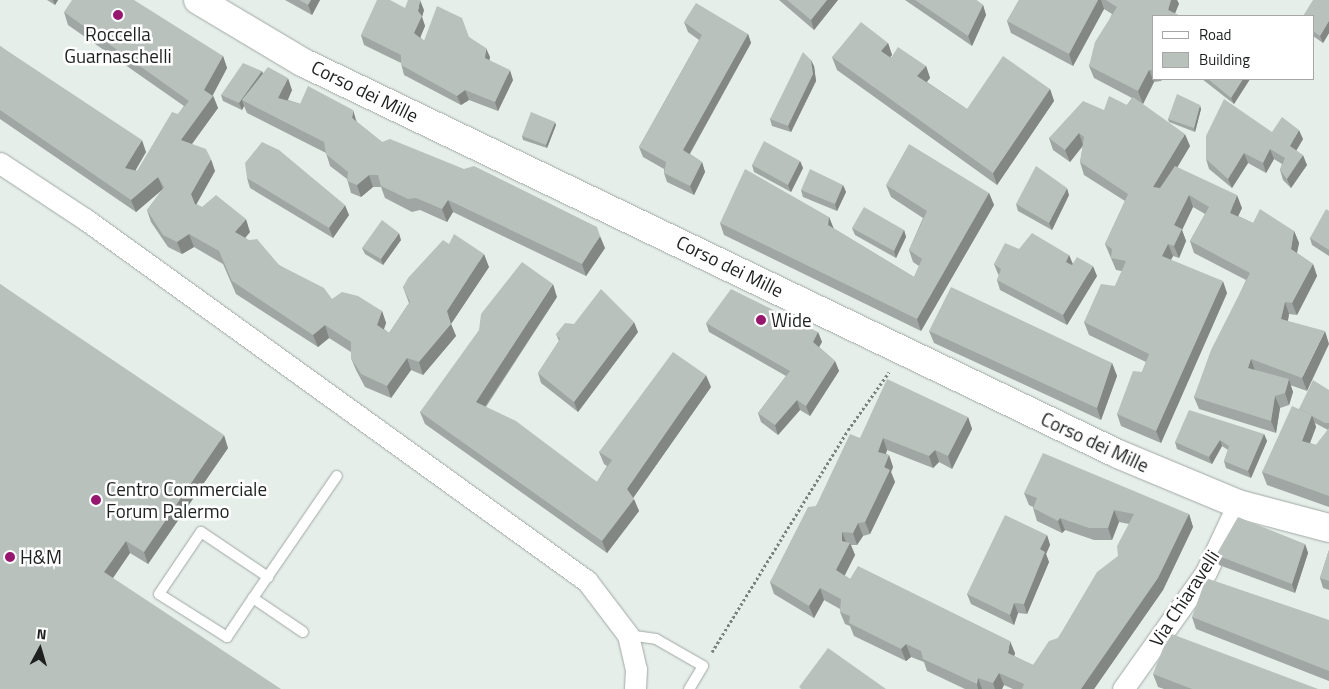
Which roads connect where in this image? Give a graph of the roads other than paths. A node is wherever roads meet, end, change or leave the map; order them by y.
1 (198, 0) edge
2 (0, 163) edge
3 (337, 476) dead end
4 (1238, 504) junction
5 (1329, 528) edge
6 (268, 577) junction
7 (254, 598) junction
8 (303, 632) dead end
9 (628, 635) junction
10 (635, 689) edge
11 (689, 689) edge
12 (1123, 689) edge

1 - 4 street, Corso dei Mille
2 - 9 street
3 - 6 lane
4 - 5 street, Corso dei Mille
4 - 12 street, Via Chiaravelli
6 - 7 lane
6 - 7 lane
7 - 8 lane
9 - 10 street
9 - 11 lane

